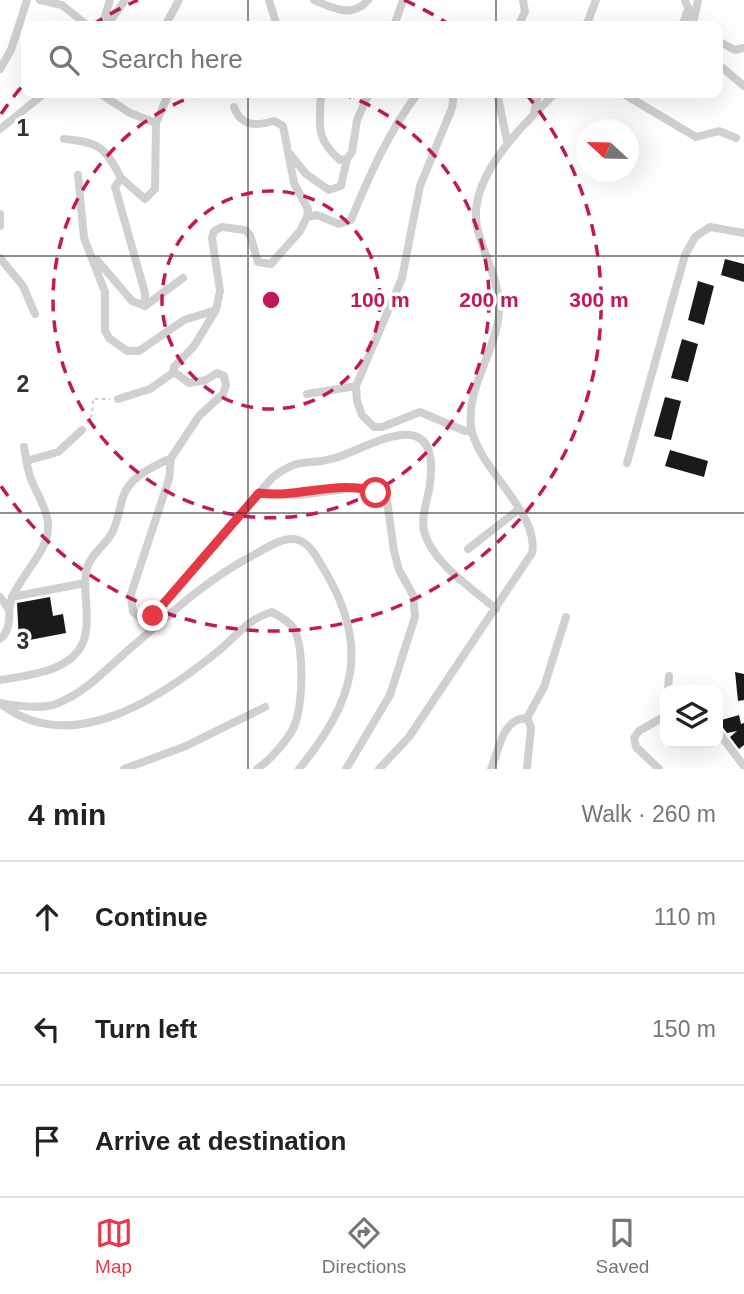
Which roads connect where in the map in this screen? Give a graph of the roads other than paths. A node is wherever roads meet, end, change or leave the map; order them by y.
1 (27, 0) edge
2 (40, 0) edge
3 (110, 0) edge
4 (125, 0) edge
5 (179, 0) edge
6 (269, 0) edge
7 (314, 0) edge
8 (368, 0) edge
9 (403, 0) edge
10 (523, 0) edge
11 (596, 0) edge
12 (685, 0) edge
13 (698, 0) edge
14 (687, 12) junction
15 (82, 21) edge
16 (106, 21) edge
17 (109, 21) edge
18 (167, 21) edge
19 (275, 21) edge
20 (396, 21) edge
21 (520, 21) edge
22 (588, 21) edge
23 (684, 21) edge
24 (692, 21) edge
25 (695, 21) edge
26 (723, 44) edge
27 (744, 48) edge
28 (723, 68) edge
29 (0, 69) edge
30 (744, 86) edge
31 (39, 98) edge
32 (107, 98) edge
33 (167, 98) edge
34 (321, 98) edge
35 (367, 98) edge
36 (415, 98) edge
37 (453, 98) edge
38 (498, 98) edge
39 (537, 98) edge
40 (550, 98) edge
41 (630, 98) edge
42 (234, 107) dead end
43 (534, 114) junction
44 (156, 123) junction
45 (0, 129) edge
46 (736, 138) dead end
47 (64, 139) dead end
48 (507, 141) junction
49 (288, 152) junction
50 (347, 159) junction
51 (78, 176) dead end
52 (121, 178) junction
53 (0, 214) edge
54 (307, 217) junction
55 (0, 226) edge
56 (744, 233) edge
57 (92, 255) junction
58 (0, 258) edge
59 (183, 278) dead end
60 (145, 306) junction
61 (216, 310) junction
62 (35, 314) dead end
63 (174, 372) junction
64 (356, 386) junction
65 (307, 394) dead end
66 (118, 399) road end
67 (82, 430) road end
68 (471, 430) junction
69 (24, 447) dead end
70 (171, 458) junction
71 (26, 461) junction
72 (627, 463) dead end
73 (259, 493) junction
74 (518, 510) junction
75 (468, 549) dead end
76 (85, 583) junction
77 (0, 597) edge
78 (12, 597) junction
79 (8, 608) junction
80 (496, 608) junction
81 (566, 617) dead end
82 (0, 639) edge
83 (669, 676) dead end
84 (0, 680) edge
85 (668, 685) edge
86 (1, 703) edge
87 (265, 707) dead end
88 (527, 718) junction
89 (660, 719) edge
90 (723, 739) edge
91 (744, 766) edge
92 (124, 769) edge
93 (257, 769) edge
94 (299, 769) edge
95 (346, 769) edge
96 (379, 769) edge
97 (491, 769) edge
98 (527, 769) edge
99 (659, 769) edge

1 - 29 street
2 - 15 street
3 - 16 street
4 - 17 street
5 - 18 street
6 - 19 street
7 - 8 street
9 - 20 street
10 - 21 street
11 - 22 street
12 - 14 street
13 - 25 street
14 - 23 street
14 - 24 street
26 - 27 street
28 - 30 street
31 - 45 street
32 - 44 street
33 - 44 street
34 - 50 street
35 - 50 street
36 - 54 street
37 - 64 street
38 - 48 street
39 - 43 street
40 - 43 street
41 - 46 street
42 - 49 street
43 - 48 street
44 - 52 street
47 - 52 street
48 - 68 street
49 - 50 street
49 - 54 street
51 - 57 street
52 - 60 street
53 - 55 street
54 - 61 street
56 - 72 street
57 - 60 street
57 - 61 street
58 - 62 street
59 - 60 street
61 - 63 street
63 - 66 street
63 - 70 street
64 - 65 street
64 - 68 street
67 - 71 street
68 - 74 street
69 - 71 street
70 - 73 street
70 - 76 street
71 - 78 street
73 - 80 street
73 - 95 street
74 - 75 street
74 - 80 street
76 - 78 street
76 - 84 street
77 - 79 street
78 - 79 street
79 - 82 street
80 - 96 street
81 - 88 street
83 - 85 street
86 - 93 street
86 - 94 street
87 - 92 street
88 - 97 street
88 - 98 street
89 - 99 street
90 - 91 street

